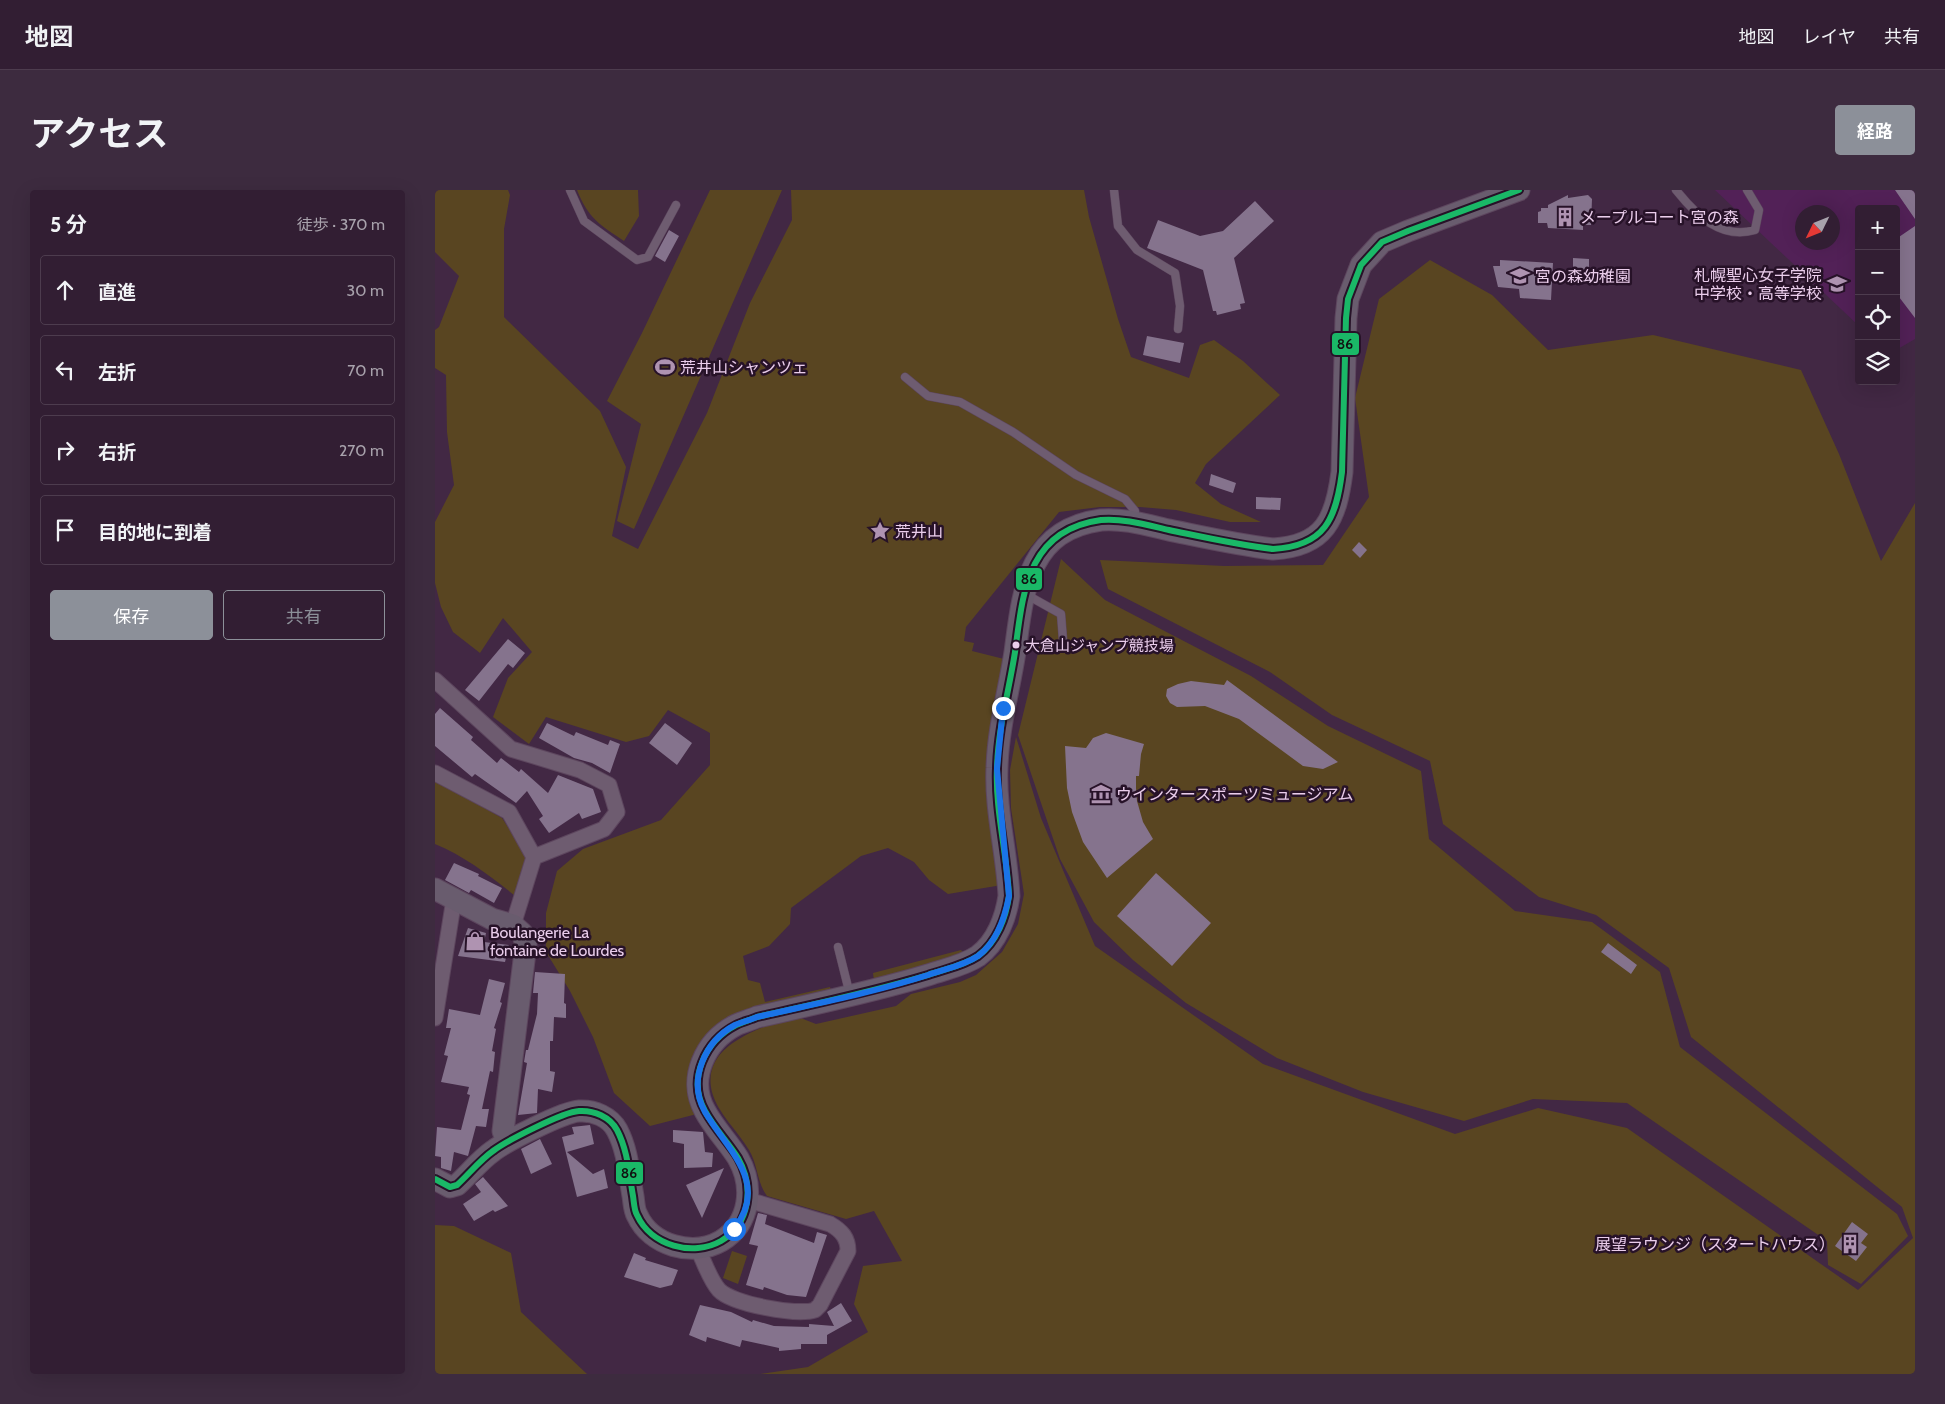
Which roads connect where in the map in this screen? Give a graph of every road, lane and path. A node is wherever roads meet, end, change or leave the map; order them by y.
1 (570, 190) edge
2 (1113, 190) edge
3 (1519, 190) edge
4 (1676, 190) edge
5 (1747, 190) edge
6 (676, 205) dead end
7 (1178, 330) dead end
8 (905, 377) dead end
9 (1134, 523) junction
10 (1023, 592) junction
11 (1063, 640) dead end
12 (435, 680) edge
13 (435, 773) edge
14 (534, 857) junction
15 (435, 889) edge
16 (454, 898) junction
17 (513, 925) junction
18 (838, 947) dead end
19 (850, 995) junction
20 (435, 1018) edge
21 (507, 1142) junction
22 (435, 1179) edge
23 (748, 1200) junction
24 (698, 1249) junction

1 - 6 lane
2 - 7 lane
3 - 9 street
4 - 5 lane
8 - 9 lane
9 - 10 street
10 - 11 lane
10 - 19 street
12 - 14 street
13 - 14 street
14 - 17 street
15 - 16 street
16 - 17 street
16 - 20 street
17 - 21 street
18 - 19 lane
19 - 23 street
21 - 22 street
21 - 24 street
23 - 24 street
23 - 24 street

